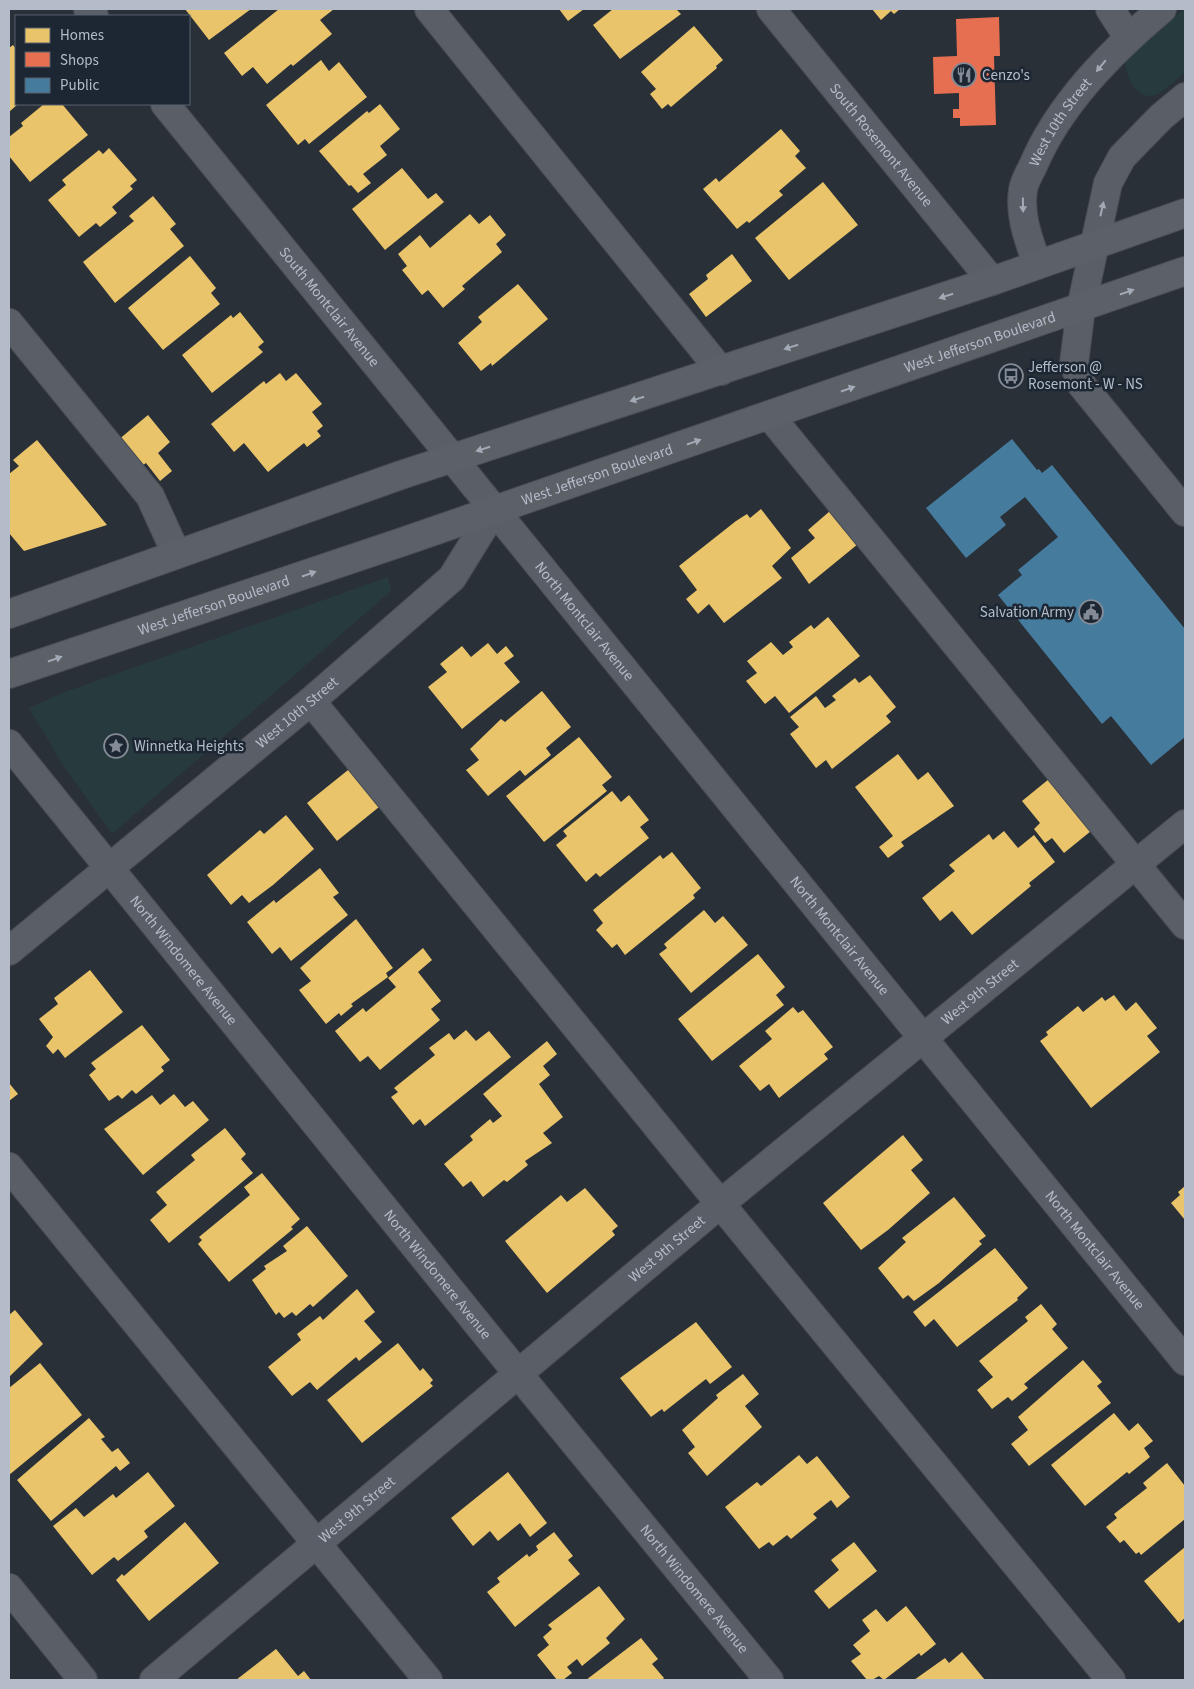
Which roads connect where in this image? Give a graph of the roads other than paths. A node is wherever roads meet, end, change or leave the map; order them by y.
1 (429, 9) edge
2 (771, 9) edge
3 (1110, 9) edge
4 (1162, 9) edge
5 (1128, 37) junction
6 (1185, 97) edge
7 (166, 105) edge
8 (1185, 213) edge
9 (1094, 244) junction
10 (1037, 264) junction
11 (1185, 272) edge
12 (992, 280) junction
13 (1081, 308) junction
14 (9, 323) edge
15 (721, 371) junction
16 (770, 416) junction
17 (453, 459) junction
18 (494, 510) junction
19 (1185, 512) edge
20 (176, 553) junction
21 (9, 614) edge
22 (9, 674) edge
23 (311, 701) junction
24 (9, 744) edge
25 (1185, 824) edge
26 (1138, 864) junction
27 (109, 869) junction
28 (1185, 925) edge
29 (9, 951) edge
30 (923, 1039) junction
31 (9, 1167) edge
32 (720, 1204) junction
33 (1185, 1361) edge
34 (519, 1376) junction
35 (317, 1542) junction
36 (9, 1588) edge
37 (83, 1680) edge
38 (154, 1680) edge
39 (428, 1680) edge
40 (769, 1680) edge
41 (1110, 1680) edge

1 - 15 street
2 - 12 street, South Rosemont Avenue
3 - 5 street
4 - 5 street, West 10th Street
5 -> 10 street, West 10th Street
9 -> 6 street
7 - 17 street, South Montclair Avenue
8 - 9 main road
9 - 10 main road
9 - 13 street
10 - 12 main road
13 -> 11 main road, West Jefferson Boulevard
12 -> 15 main road
16 -> 13 main road, West Jefferson Boulevard
13 - 19 street
14 - 20 street
15 -> 17 main road
18 -> 16 main road, West Jefferson Boulevard
16 - 26 street
17 - 18 street, South Montclair Avenue
17 - 20 main road
22 -> 18 main road, West Jefferson Boulevard
18 - 23 street, West 10th Street
18 - 30 street, North Montclair Avenue
20 - 21 main road
23 - 27 street, West 10th Street
23 - 32 street
24 - 27 street, North Windomere Avenue
25 - 26 street, West 9th Street
26 - 28 street
26 - 30 street, West 9th Street
27 - 29 street, West 10th Street
27 - 34 street, North Windomere Avenue
30 - 32 street, West 9th Street
30 - 33 street, North Montclair Avenue
31 - 35 street
32 - 34 street, West 9th Street
32 - 41 street
34 - 35 street, West 9th Street
34 - 40 street, North Windomere Avenue
35 - 38 street, West 9th Street
35 - 39 street
36 - 37 street

